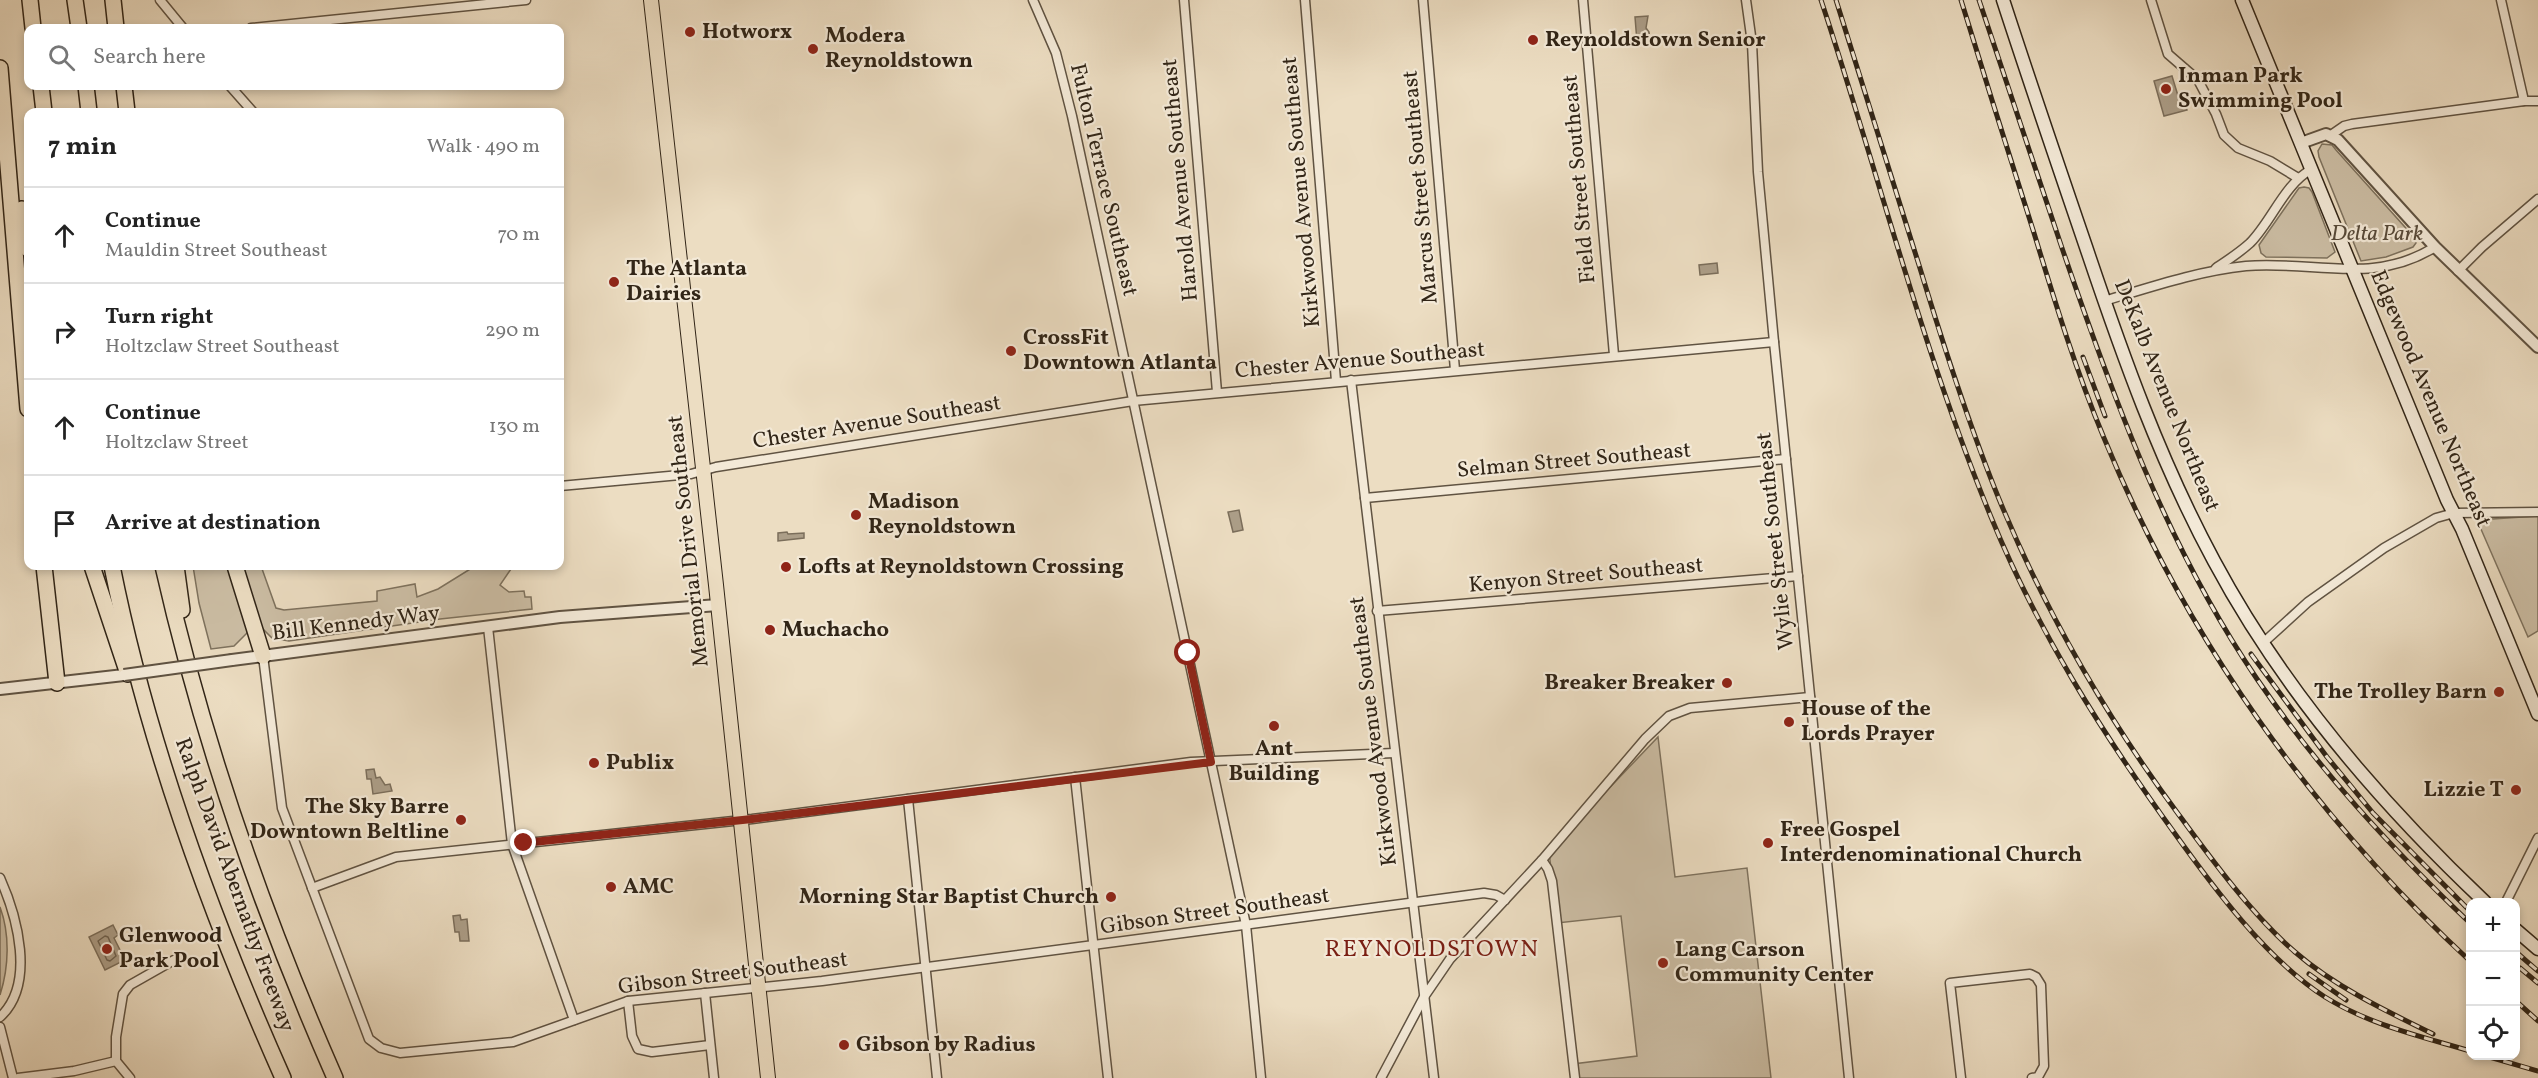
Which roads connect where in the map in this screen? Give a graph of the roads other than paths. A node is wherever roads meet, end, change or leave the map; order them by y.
1 (30, 0) edge
2 (75, 0) edge
3 (112, 0) edge
4 (160, 0) edge
5 (526, 0) edge
6 (651, 0) edge
7 (1033, 0) edge
8 (1184, 0) edge
9 (1305, 0) edge
10 (1423, 0) edge
11 (1583, 0) edge
12 (1746, 0) edge
13 (2003, 0) edge
14 (2151, 0) edge
15 (2242, 0) edge
16 (2501, 0) edge
17 (33, 24) edge
18 (78, 24) edge
19 (115, 24) edge
20 (180, 24) edge
21 (289, 24) edge
22 (0, 68) edge
23 (41, 90) edge
24 (86, 90) edge
25 (125, 90) edge
26 (234, 90) edge
27 (2524, 101) junction
28 (2538, 101) edge
29 (43, 108) edge
30 (89, 108) edge
31 (127, 108) edge
32 (249, 108) edge
33 (6, 114) junction
34 (2331, 135) junction
35 (2301, 143) junction
36 (2312, 169) junction
37 (2298, 178) junction
38 (2538, 199) edge
39 (24, 224) edge
40 (2435, 247) junction
41 (2213, 270) junction
42 (2353, 271) junction
43 (2458, 271) junction
44 (2104, 301) junction
45 (1774, 342) junction
46 (2538, 347) edge
47 (1614, 355) junction
48 (24, 356) edge
49 (1455, 370) junction
50 (1351, 380) junction
51 (1336, 381) junction
52 (1217, 392) junction
53 (1133, 401) junction
54 (1786, 459) junction
55 (702, 471) junction
56 (564, 486) edge
57 (1365, 498) junction
58 (2538, 512) edge
59 (2454, 513) junction
60 (44, 570) edge
61 (93, 570) edge
62 (113, 570) edge
63 (164, 570) edge
64 (177, 570) edge
65 (236, 570) edge
66 (1798, 576) junction
67 (718, 605) junction
68 (1377, 611) junction
69 (488, 627) junction
70 (2263, 643) junction
71 (263, 656) junction
72 (57, 683) junction
73 (0, 689) edge
74 (1810, 697) junction
75 (2538, 714) edge
76 (204, 728) junction
77 (1394, 753) junction
78 (160, 754) junction
79 (1211, 762) junction
80 (1075, 777) junction
81 (908, 799) junction
82 (740, 821) junction
83 (2538, 837) edge
84 (512, 844) junction
85 (1542, 860) junction
86 (0, 878) edge
87 (312, 888) junction
88 (2481, 898) edge
89 (2508, 898) edge
90 (1505, 900) junction
91 (1412, 903) junction
92 (1246, 925) junction
93 (2520, 933) edge
94 (1094, 946) junction
95 (2538, 949) edge
96 (174, 960) dead end
97 (925, 968) junction
98 (758, 987) junction
99 (705, 993) junction
100 (1424, 997) junction
101 (628, 1001) junction
102 (0, 1017) edge
103 (574, 1020) junction
104 (0, 1027) edge
105 (710, 1045) junction
106 (116, 1061) junction
107 (75, 1074) edge
108 (13, 1078) edge
109 (18, 1078) edge
110 (130, 1078) edge
111 (283, 1078) edge
112 (335, 1078) edge
113 (714, 1078) edge
114 (768, 1078) edge
115 (937, 1078) edge
116 (1108, 1078) edge
117 (1261, 1078) edge
118 (1381, 1078) edge
119 (1434, 1078) edge
120 (1575, 1078) edge
121 (1849, 1078) edge
122 (1961, 1078) edge
123 (2032, 1078) edge

1 - 17 highway
2 - 18 highway
3 - 19 highway
4 - 20 street
5 - 21 street
6 - 55 main road, Memorial Drive Southeast
7 - 53 street, Fulton Terrace Southeast
8 - 52 street, Harold Avenue Southeast
9 - 51 street, Kirkwood Avenue Southeast
10 - 49 street, Marcus Street Southeast
11 - 47 street, Field Street Southeast
12 - 45 street, Wylie Street Southeast
13 - 44 main road, DeKalb Avenue Northeast
14 - 37 street
15 - 35 main road, Edgewood Avenue Northeast
16 - 27 street
22 - 33 highway
23 - 29 highway
24 - 30 highway
25 - 31 highway
26 - 32 street
27 - 28 street
27 - 34 street
33 - 39 highway
33 - 48 highway
34 - 35 street
34 - 40 street
35 - 36 main road, Edgewood Avenue Northeast
36 - 37 street
36 - 42 main road, Edgewood Avenue Northeast
37 - 41 street
38 - 43 street
40 - 42 street
40 - 43 street
41 - 42 street
41 - 44 street
42 - 59 main road, Edgewood Avenue Northeast
43 - 46 street
44 - 70 main road, DeKalb Avenue Northeast
45 - 47 street, Chester Avenue Southeast
45 - 54 street, Wylie Street Southeast
47 - 49 street, Chester Avenue Southeast
49 - 50 street, Chester Avenue Southeast
50 - 51 street, Chester Avenue Southeast
50 - 57 street, Kirkwood Avenue Southeast
51 - 52 street, Chester Avenue Southeast
52 - 53 street, Chester Avenue Southeast
53 - 55 street, Chester Avenue Southeast
53 - 79 street, Fulton Terrace Southeast
54 - 57 street, Selman Street Southeast
54 - 66 street, Wylie Street Southeast
55 - 56 street, Chester Avenue Southeast
55 - 67 main road, Memorial Drive Southeast
57 - 68 street, Kirkwood Avenue Southeast
58 - 59 street
59 - 70 street
59 - 75 main road, Edgewood Avenue Northeast
60 - 72 highway
61 - 78 highway
62 - 78 highway, Ralph David Abernathy Freeway
63 - 76 highway, Ralph David Abernathy Freeway
64 - 76 highway
65 - 71 highway
66 - 68 street, Kenyon Street Southeast
66 - 74 street, Wylie Street Southeast
67 - 69 street, Bill Kennedy Way
67 - 82 main road, Memorial Drive Southeast
68 - 77 street, Kirkwood Avenue Southeast
69 - 71 street, Bill Kennedy Way
69 - 84 street
70 - 88 main road, DeKalb Avenue Northeast
71 - 72 street, Bill Kennedy Way, bridge
71 - 87 street, Gibson Street Southeast
72 - 73 street, Bill Kennedy Way
74 - 85 street
74 - 121 street, Wylie Street Southeast
76 - 112 highway, Ralph David Abernathy Freeway
77 - 79 street
77 - 91 street, Kirkwood Avenue Southeast
78 - 111 highway, Ralph David Abernathy Freeway
79 - 80 street
79 - 92 street, Fulton Terrace Southeast
80 - 81 street
80 - 94 street
81 - 82 street
81 - 97 street
82 - 84 street
82 - 98 main road, Memorial Drive Southeast
83 - 89 street
84 - 87 street
84 - 103 street
85 - 90 street
85 - 120 street
86 - 102 street
87 - 103 street, Gibson Street Southeast
90 - 91 street, Gibson Street Southeast
90 - 100 street
91 - 92 street, Gibson Street Southeast
91 - 100 street, Kirkwood Avenue Southeast
92 - 94 street, Gibson Street Southeast
92 - 117 street, Fulton Terrace Southeast
93 - 95 main road
94 - 97 street, Gibson Street Southeast
94 - 116 street
96 - 106 street
97 - 98 street, Gibson Street Southeast
97 - 115 street
98 - 99 street, Gibson Street Southeast
98 - 114 main road, Memorial Drive Southeast
99 - 101 street, Gibson Street Southeast
99 - 105 street
100 - 118 street
100 - 119 street, Kirkwood Avenue Southeast
101 - 103 street, Gibson Street Southeast
101 - 105 street
104 - 108 street
105 - 113 street
106 - 107 street
106 - 110 street
107 - 109 street
122 - 123 street

